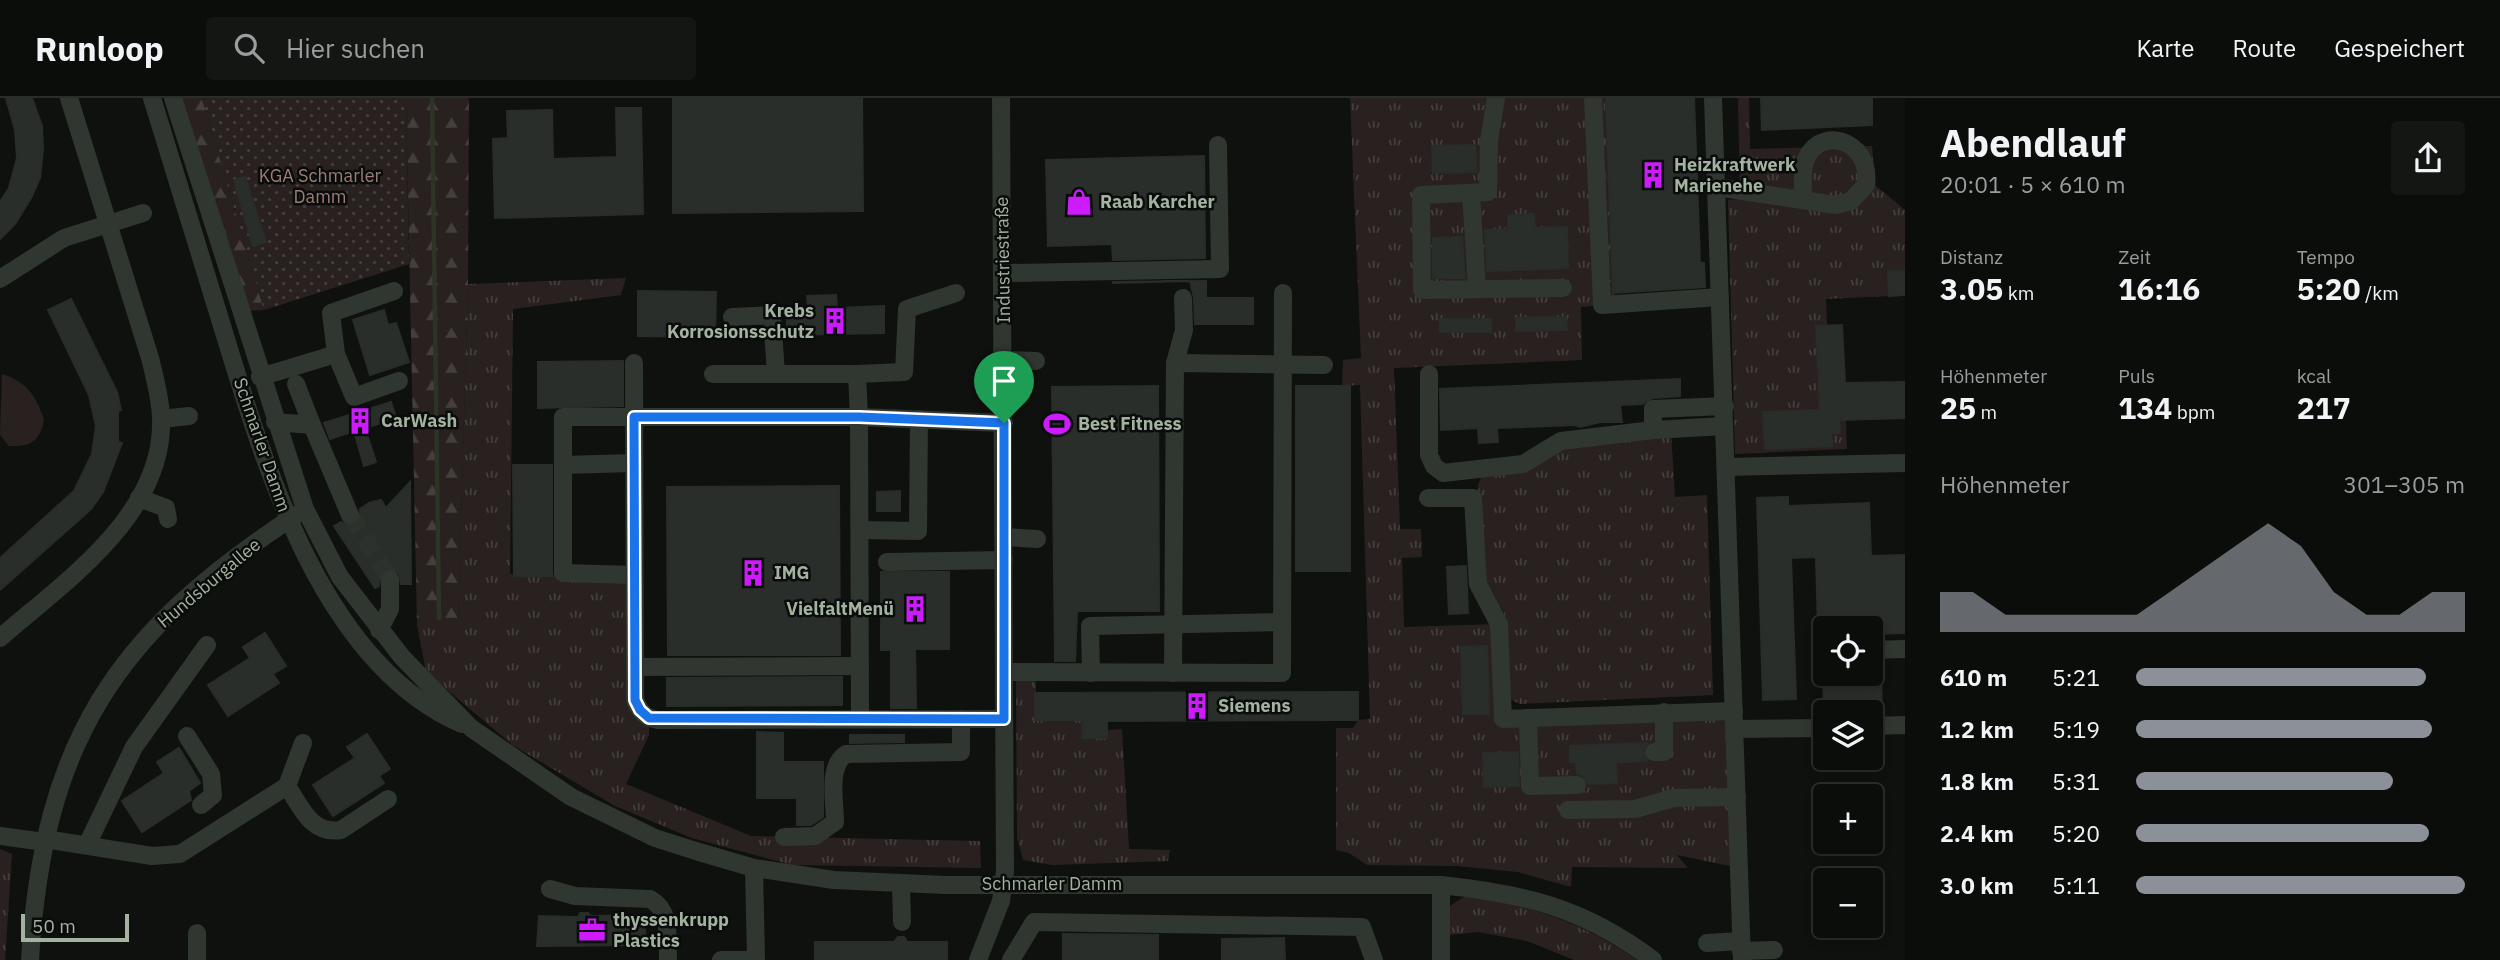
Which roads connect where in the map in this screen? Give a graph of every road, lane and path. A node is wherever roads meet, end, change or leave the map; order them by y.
1 (69, 98) edge
2 (152, 98) edge
3 (173, 98) edge
4 (1001, 98) edge
5 (1496, 98) edge
6 (1593, 98) edge
7 (1713, 98) edge
8 (1219, 145) dead end
9 (1716, 187) junction
10 (1471, 193) junction
11 (1803, 200) dead end
12 (143, 213) dead end
13 (108, 224) junction
14 (1010, 273) dead end
15 (0, 279) edge
16 (1563, 288) dead end
17 (1477, 289) junction
18 (394, 291) dead end
19 (956, 293) dead end
20 (1283, 293) dead end
21 (1720, 297) junction
22 (1183, 298) dead end
23 (732, 317) dead end
24 (336, 354) junction
25 (1004, 360) junction
26 (1036, 361) dead end
27 (634, 363) dead end
28 (1175, 363) junction
29 (1282, 365) junction
30 (1324, 365) dead end
31 (713, 374) dead end
32 (776, 374) junction
33 (857, 374) junction
34 (1429, 374) dead end
35 (260, 377) junction
36 (399, 382) dead end
37 (296, 384) dead end
38 (1725, 406) junction
39 (189, 416) dead end
40 (634, 417) junction
41 (859, 417) junction
42 (161, 419) junction
43 (919, 419) junction
44 (275, 422) junction
45 (1004, 423) junction
46 (312, 425) junction
47 (1724, 426) junction
48 (1653, 430) junction
49 (633, 463) junction
50 (1905, 463) edge
51 (563, 465) junction
52 (1727, 467) junction
53 (139, 498) junction
54 (1428, 498) dead end
55 (305, 509) junction
56 (350, 515) tunnel mouth
57 (168, 519) dead end
58 (288, 520) junction
59 (860, 530) junction
60 (1004, 537) junction
61 (1037, 539) dead end
62 (1004, 560) junction
63 (887, 562) dead end
64 (634, 575) junction
65 (390, 579) tunnel mouth
66 (1282, 622) junction
67 (1174, 623) junction
68 (379, 629) junction
69 (0, 638) edge
70 (207, 645) dead end
71 (1905, 649) edge
72 (1883, 650) edge
73 (860, 666) junction
74 (635, 667) junction
75 (1004, 672) junction
76 (1091, 673) junction
77 (1173, 673) junction
78 (1734, 710) junction
79 (1664, 712) junction
80 (1528, 718) junction
81 (860, 719) junction
82 (961, 719) junction
83 (1004, 719) junction
84 (1883, 726) edge
85 (1905, 726) edge
86 (471, 728) junction
87 (1813, 728) edge
88 (1735, 729) junction
89 (187, 736) dead end
90 (303, 743) dead end
91 (1654, 752) dead end
92 (1577, 785) dead end
93 (287, 786) junction
94 (1737, 796) junction
95 (388, 799) dead end
96 (201, 805) dead end
97 (1568, 810) dead end
98 (0, 836) edge
99 (784, 837) dead end
100 (44, 841) junction
101 (87, 845) junction
102 (754, 868) junction
103 (901, 884) junction
104 (1004, 884) junction
105 (1441, 885) junction
106 (550, 889) dead end
107 (902, 922) dead end
108 (197, 933) dead end
109 (1707, 943) dead end
110 (1773, 950) dead end
111 (1741, 951) edge
112 (30, 960) edge
113 (197, 960) edge
114 (668, 960) edge
115 (721, 960) edge
116 (756, 960) edge
117 (978, 960) edge
118 (1011, 960) edge
119 (1374, 960) edge
120 (1441, 960) edge
121 (1653, 960) edge

1 - 13 street
2 - 58 street, Schmarler Damm
3 - 35 street, Schmarler Damm
4 - 25 street, Industriestraße
5 - 10 street
6 - 21 street
7 - 9 street
8 - 14 street
9 - 11 street
9 - 21 street
10 - 17 street
10 - 17 street
12 - 13 street
13 - 15 street
13 - 42 street
16 - 17 street
18 - 24 street
19 - 33 street
20 - 29 street
21 - 38 street
22 - 28 street
23 - 32 street
24 - 35 street
24 - 36 street
25 - 26 street
25 - 45 street, Industriestraße
27 - 40 street
28 - 29 street
28 - 67 street
29 - 30 street
29 - 66 street
31 - 32 street
32 - 33 street
33 - 41 street
34 - 48 street
35 - 44 street, Schmarler Damm
37 - 46 street
38 - 47 street
38 - 48 street
39 - 42 street
40 - 41 street
40 - 49 street
40 - 51 street
41 - 43 street
41 - 59 street
42 - 53 street
43 - 45 street
43 - 59 street
44 - 46 street
44 - 55 street, Schmarler Damm
45 - 60 street, Industriestraße
46 - 56 street
47 - 48 street
47 - 52 street
49 - 51 street
49 - 64 street
50 - 52 street
51 - 64 street
52 - 78 street
53 - 57 street
53 - 69 street
54 - 80 street
55 - 58 street, Hundsburgallee
55 - 68 street, Schmarler Damm
58 - 86 street, Schmarler Damm
58 - 100 street, Hundsburgallee
59 - 73 street
60 - 61 street
60 - 62 street, Industriestraße
62 - 63 street
62 - 75 street, Industriestraße
64 - 74 street
65 - 68 street
66 - 67 street
66 - 77 street
67 - 76 street
67 - 77 street
68 - 86 street, Schmarler Damm
70 - 101 street
71 - 72 street
73 - 74 street
73 - 81 street
74 - 81 street
75 - 76 street
75 - 83 street, Industriestraße
76 - 77 street
78 - 79 street
78 - 88 street
79 - 80 street
79 - 91 street
80 - 92 street
81 - 82 street
82 - 83 street
82 - 99 street
83 - 104 street, Industriestraße
84 - 85 street
86 - 102 street, Schmarler Damm
87 - 88 street
88 - 94 street
89 - 96 street
90 - 93 street
93 - 95 street
93 - 101 street
94 - 97 street
94 - 111 street
98 - 100 street
100 - 101 street
100 - 112 street, Hundsburgallee
102 - 103 street, Schmarler Damm
102 - 116 street
103 - 104 street, Schmarler Damm
103 - 107 street
104 - 105 street, Schmarler Damm
104 - 117 street, Industriestraße
105 - 120 street
105 - 121 street, Schmarler Damm
106 - 114 street
108 - 113 street
109 - 111 street
110 - 111 street
115 - 116 street
118 - 119 street

